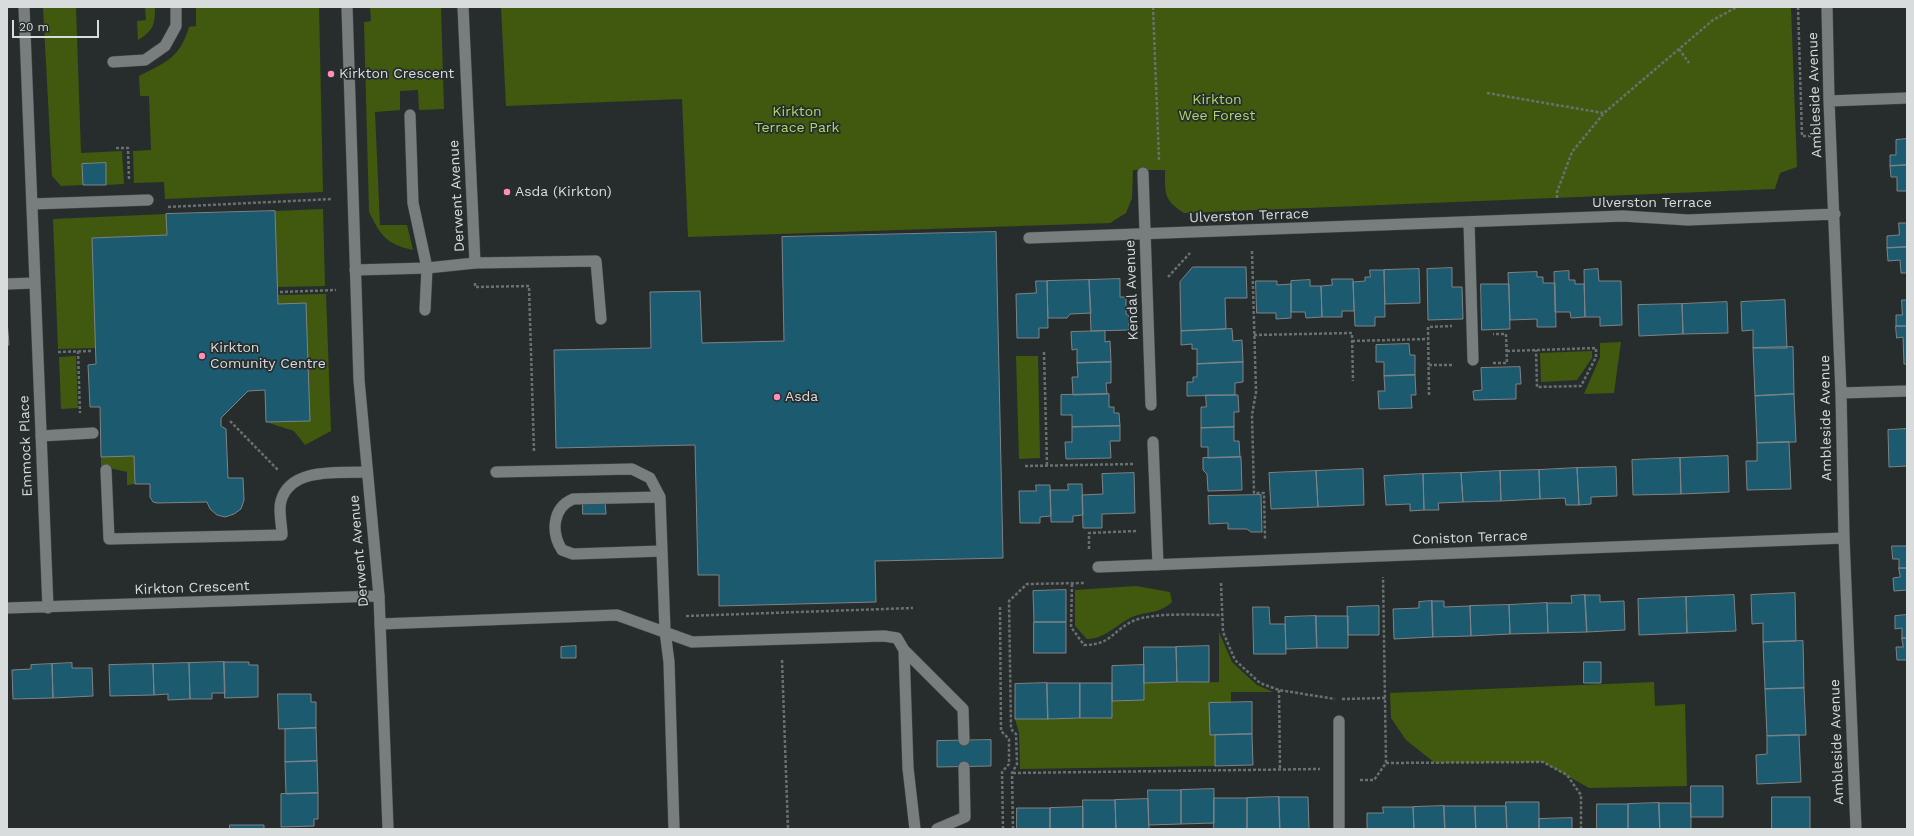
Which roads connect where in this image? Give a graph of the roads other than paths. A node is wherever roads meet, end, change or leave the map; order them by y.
1 (24, 7) edge
2 (176, 7) edge
3 (347, 7) edge
4 (463, 7) edge
5 (1827, 7) edge
6 (113, 62) dead end
7 (1907, 98) edge
8 (1829, 101) junction
9 (410, 115) dead end
10 (1143, 173) road end
11 (148, 200) road end
12 (32, 204) junction
13 (1835, 214) junction
14 (1470, 222) junction
15 (1145, 235) junction
16 (1029, 238) dead end
17 (475, 263) junction
18 (427, 268) junction
19 (355, 270) junction
20 (34, 283) junction
21 (7, 284) edge
22 (425, 310) dead end
23 (601, 319) dead end
24 (1473, 360) dead end
25 (1907, 391) edge
26 (1841, 393) junction
27 (1151, 405) dead end
28 (93, 433) dead end
29 (41, 436) junction
30 (1153, 442) dead end
31 (106, 470) dead end
32 (366, 472) junction
33 (496, 472) dead end
34 (660, 497) junction
35 (1844, 538) junction
36 (662, 551) junction
37 (1158, 565) junction
38 (1098, 567) dead end
39 (379, 596) junction
40 (7, 608) edge
41 (48, 608) junction
42 (380, 624) junction
43 (665, 631) junction
44 (904, 650) junction
45 (1339, 721) dead end
46 (964, 740) dead end
47 (964, 767) dead end
48 (388, 829) edge
49 (674, 829) edge
50 (915, 829) edge
51 (937, 829) edge
52 (1340, 829) edge
53 (1856, 829) edge

1 - 12 street, Emmock Place
2 - 6 street
3 - 19 street, Derwent Avenue
4 - 17 street, Derwent Avenue
5 - 8 street, Ambleside Avenue
7 - 8 street
8 - 13 street, Ambleside Avenue
9 - 18 street
10 - 15 street, Kendal Avenue
11 - 12 street
12 - 20 street, Emmock Place
13 - 14 street, Ulverston Terrace
13 - 26 street, Ambleside Avenue
14 - 15 street, Ulverston Terrace
14 - 24 street
15 - 16 street, Ulverston Terrace
15 - 27 street, Kendal Avenue
17 - 18 street, Derwent Avenue
17 - 23 street
18 - 19 street, Derwent Avenue
18 - 22 street
19 - 32 street, Derwent Avenue
20 - 21 street
20 - 29 street, Emmock Place
25 - 26 street
26 - 35 street, Ambleside Avenue
28 - 29 street
29 - 41 street, Emmock Place
30 - 37 street
31 - 32 street
32 - 39 street, Derwent Avenue
33 - 34 street
34 - 36 street
34 - 36 street
35 - 37 street, Coniston Terrace
35 - 53 street, Ambleside Avenue
36 - 43 street
37 - 38 street, Coniston Terrace
39 - 41 street, Kirkton Crescent
39 - 42 street, Derwent Avenue
40 - 41 street, Kirkton Crescent
42 - 43 street
42 - 48 street, Derwent Avenue
43 - 44 street
43 - 49 street
44 - 46 street
44 - 50 street
45 - 52 street
47 - 51 street

